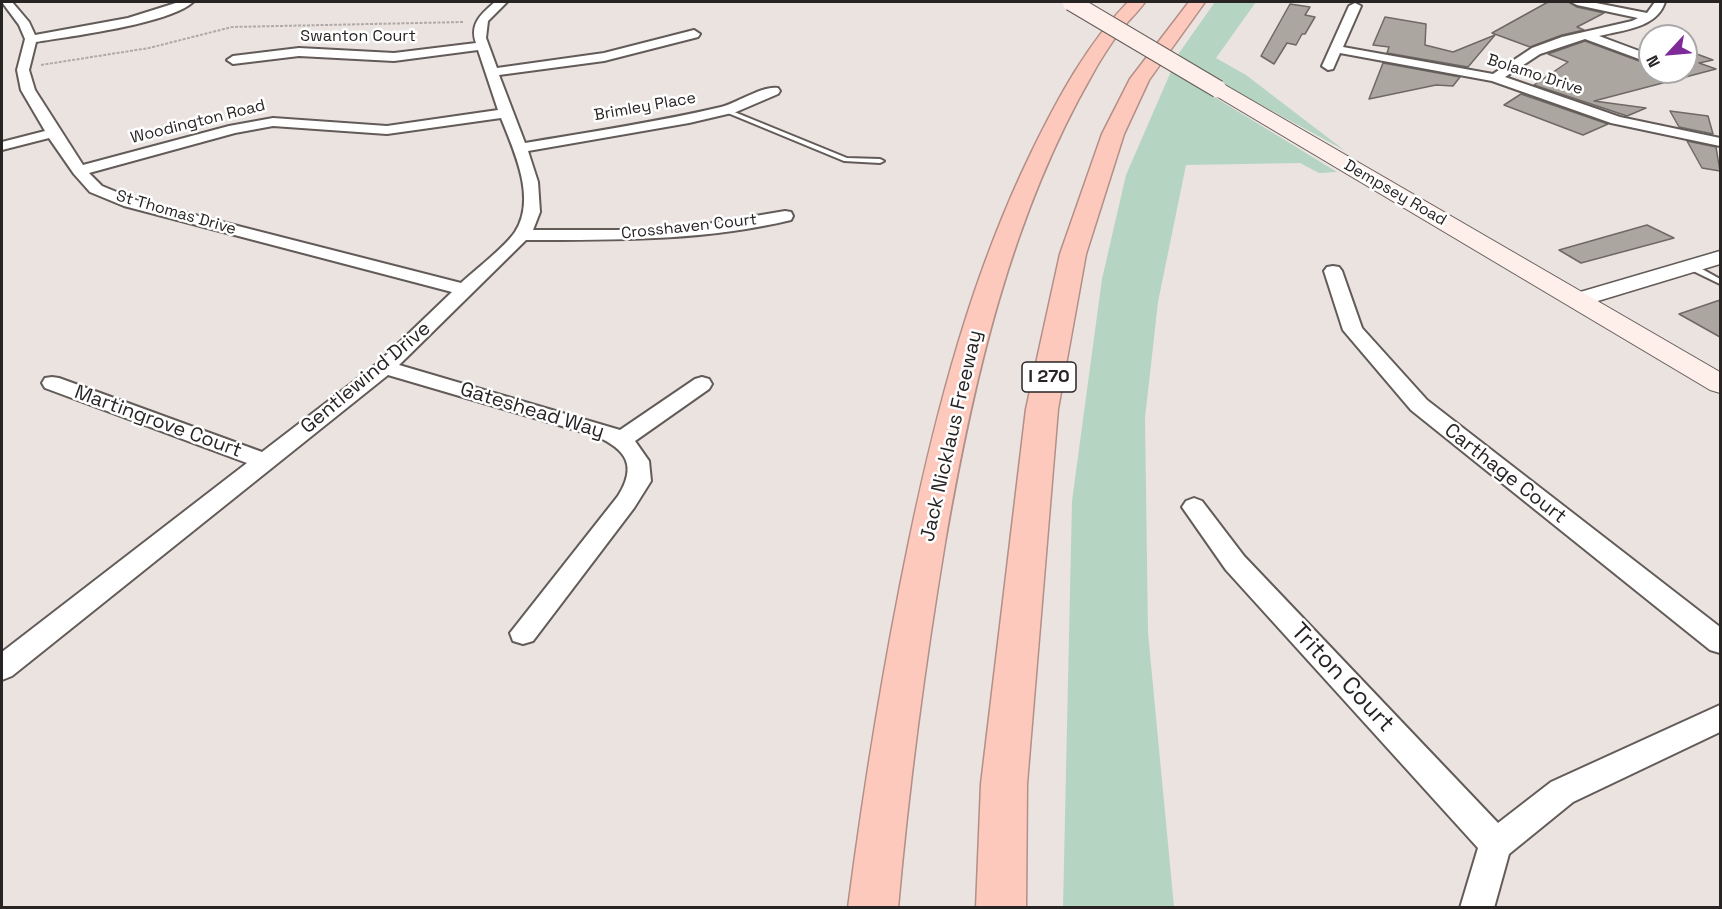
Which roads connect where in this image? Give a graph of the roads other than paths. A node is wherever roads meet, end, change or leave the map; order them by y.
1 (187, 2) edge
2 (501, 2) edge
3 (1071, 2) edge
4 (1137, 2) edge
5 (1197, 2) edge
6 (1577, 2) edge
7 (1660, 2) edge
8 (1355, 6) dead end
9 (7, 8) edge
10 (1650, 17) junction
11 (694, 34) dead end
12 (1587, 36) junction
13 (31, 39) junction
14 (483, 46) junction
15 (1336, 49) junction
16 (1638, 55) edge
17 (233, 60) dead end
18 (1328, 66) dead end
19 (494, 72) junction
20 (1495, 78) junction
21 (773, 91) dead end
22 (725, 110) junction
23 (506, 113) junction
24 (53, 133) junction
25 (1720, 142) edge
26 (2, 146) edge
27 (520, 148) junction
28 (880, 161) dead end
29 (79, 171) junction
30 (785, 216) dead end
31 (522, 235) junction
32 (1720, 257) edge
33 (1690, 266) junction
34 (1333, 271) dead end
35 (1720, 282) edge
36 (467, 290) junction
37 (1578, 300) junction
38 (385, 367) junction
39 (52, 383) dead end
40 (702, 384) dead end
41 (1720, 384) edge
42 (622, 439) junction
43 (264, 461) junction
44 (1194, 507) dead end
45 (522, 633) dead end
46 (1720, 642) edge
47 (2, 668) edge
48 (1720, 718) edge
49 (1496, 844) junction
50 (873, 908) edge
51 (1000, 908) edge
52 (1477, 908) edge

1 - 13 street
2 - 14 street, Gentlewind Drive
3 - 37 main road, Dempsey Road, bridge
4 - 50 highway, Jack Nicklaus Freeway
5 - 51 highway, I 270
6 - 10 street
7 - 10 street
8 - 15 street
9 - 13 street
10 - 12 street
11 - 19 street
12 - 16 street
12 - 20 street
13 - 24 street, St Thomas Drive
14 - 17 street, Swanton Court
14 - 19 street, Gentlewind Drive
15 - 18 street
15 - 20 street, Bolamo Drive
19 - 23 street, Gentlewind Drive
20 - 25 street, Bolamo Drive
21 - 22 street, Brimley Place
22 - 27 street, Brimley Place
22 - 28 lane
23 - 27 street, Gentlewind Drive
23 - 29 street, Woodington Road
24 - 26 street
24 - 29 street, St Thomas Drive
27 - 31 street, Gentlewind Drive
29 - 36 street, St Thomas Drive
30 - 31 street, Crosshaven Court
31 - 36 street, Gentlewind Drive
32 - 33 street
33 - 35 lane
33 - 37 street
34 - 46 street, Carthage Court
36 - 38 street, Gentlewind Drive
37 - 41 main road, Dempsey Road
38 - 42 street, Gateshead Way
38 - 43 street, Gentlewind Drive
39 - 43 street, Martingrove Court
40 - 42 street
42 - 45 street, Gateshead Way
43 - 47 street, Gentlewind Drive
44 - 49 street, Triton Court
48 - 49 street
49 - 52 street

